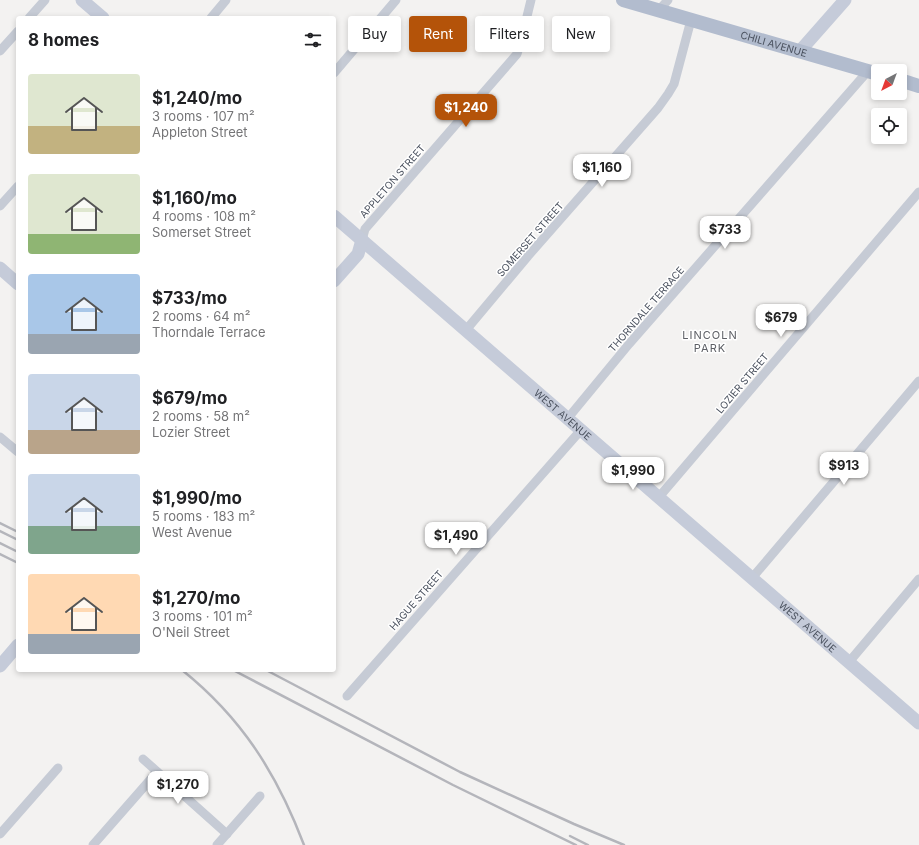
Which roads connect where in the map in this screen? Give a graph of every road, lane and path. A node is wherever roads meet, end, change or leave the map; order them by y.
1 (45, 0) edge
2 (82, 0) edge
3 (226, 0) edge
4 (396, 0) edge
5 (531, 0) edge
6 (623, 0) edge
7 (845, 0) edge
8 (663, 5) edge
9 (31, 16) edge
10 (101, 16) edge
11 (213, 16) edge
12 (691, 20) junction
13 (16, 33) edge
14 (800, 51) junction
15 (0, 52) edge
16 (336, 71) edge
17 (871, 71) edge
18 (871, 74) edge
19 (907, 82) edge
20 (919, 86) edge
21 (16, 188) edge
22 (919, 192) edge
23 (0, 206) edge
24 (336, 218) edge
25 (362, 240) junction
26 (0, 268) edge
27 (336, 279) edge
28 (16, 282) edge
29 (466, 330) junction
30 (919, 381) edge
31 (568, 418) junction
32 (581, 430) junction
33 (0, 437) edge
34 (16, 450) edge
35 (659, 497) junction
36 (752, 578) junction
37 (919, 579) edge
38 (16, 647) edge
39 (849, 662) junction
40 (0, 666) edge
41 (347, 696) dead end
42 (919, 723) edge
43 (143, 759) dead end
44 (58, 768) dead end
45 (157, 772) junction
46 (260, 796) dead end
47 (0, 834) edge
48 (227, 834) junction
49 (93, 845) edge
50 (217, 845) edge

1 - 9 street
2 - 10 main road
3 - 11 street
4 - 16 street
5 - 25 street, APPLETON STREET
6 - 8 main road, CHILI AVENUE
7 - 14 main road
8 - 12 main road, CHILI AVENUE
12 - 14 main road, CHILI AVENUE
12 - 29 street, SOMERSET STREET
13 - 15 street
14 - 17 main road, CHILI AVENUE
18 - 31 street, THORNDALE TERRACE
19 - 20 main road
21 - 23 street
22 - 35 street, LOZIER STREET
24 - 25 main road, WEST AVENUE
25 - 27 main road
25 - 29 main road, WEST AVENUE
26 - 28 main road
29 - 31 main road, WEST AVENUE
30 - 36 street
31 - 32 main road, WEST AVENUE
32 - 35 main road, WEST AVENUE
32 - 41 street, HAGUE STREET
33 - 34 street
35 - 36 main road, WEST AVENUE
36 - 39 main road, WEST AVENUE
37 - 39 street
38 - 40 main road
39 - 42 main road, WEST AVENUE
43 - 45 street
44 - 47 street
45 - 48 street
45 - 49 street
46 - 48 street
48 - 50 street

